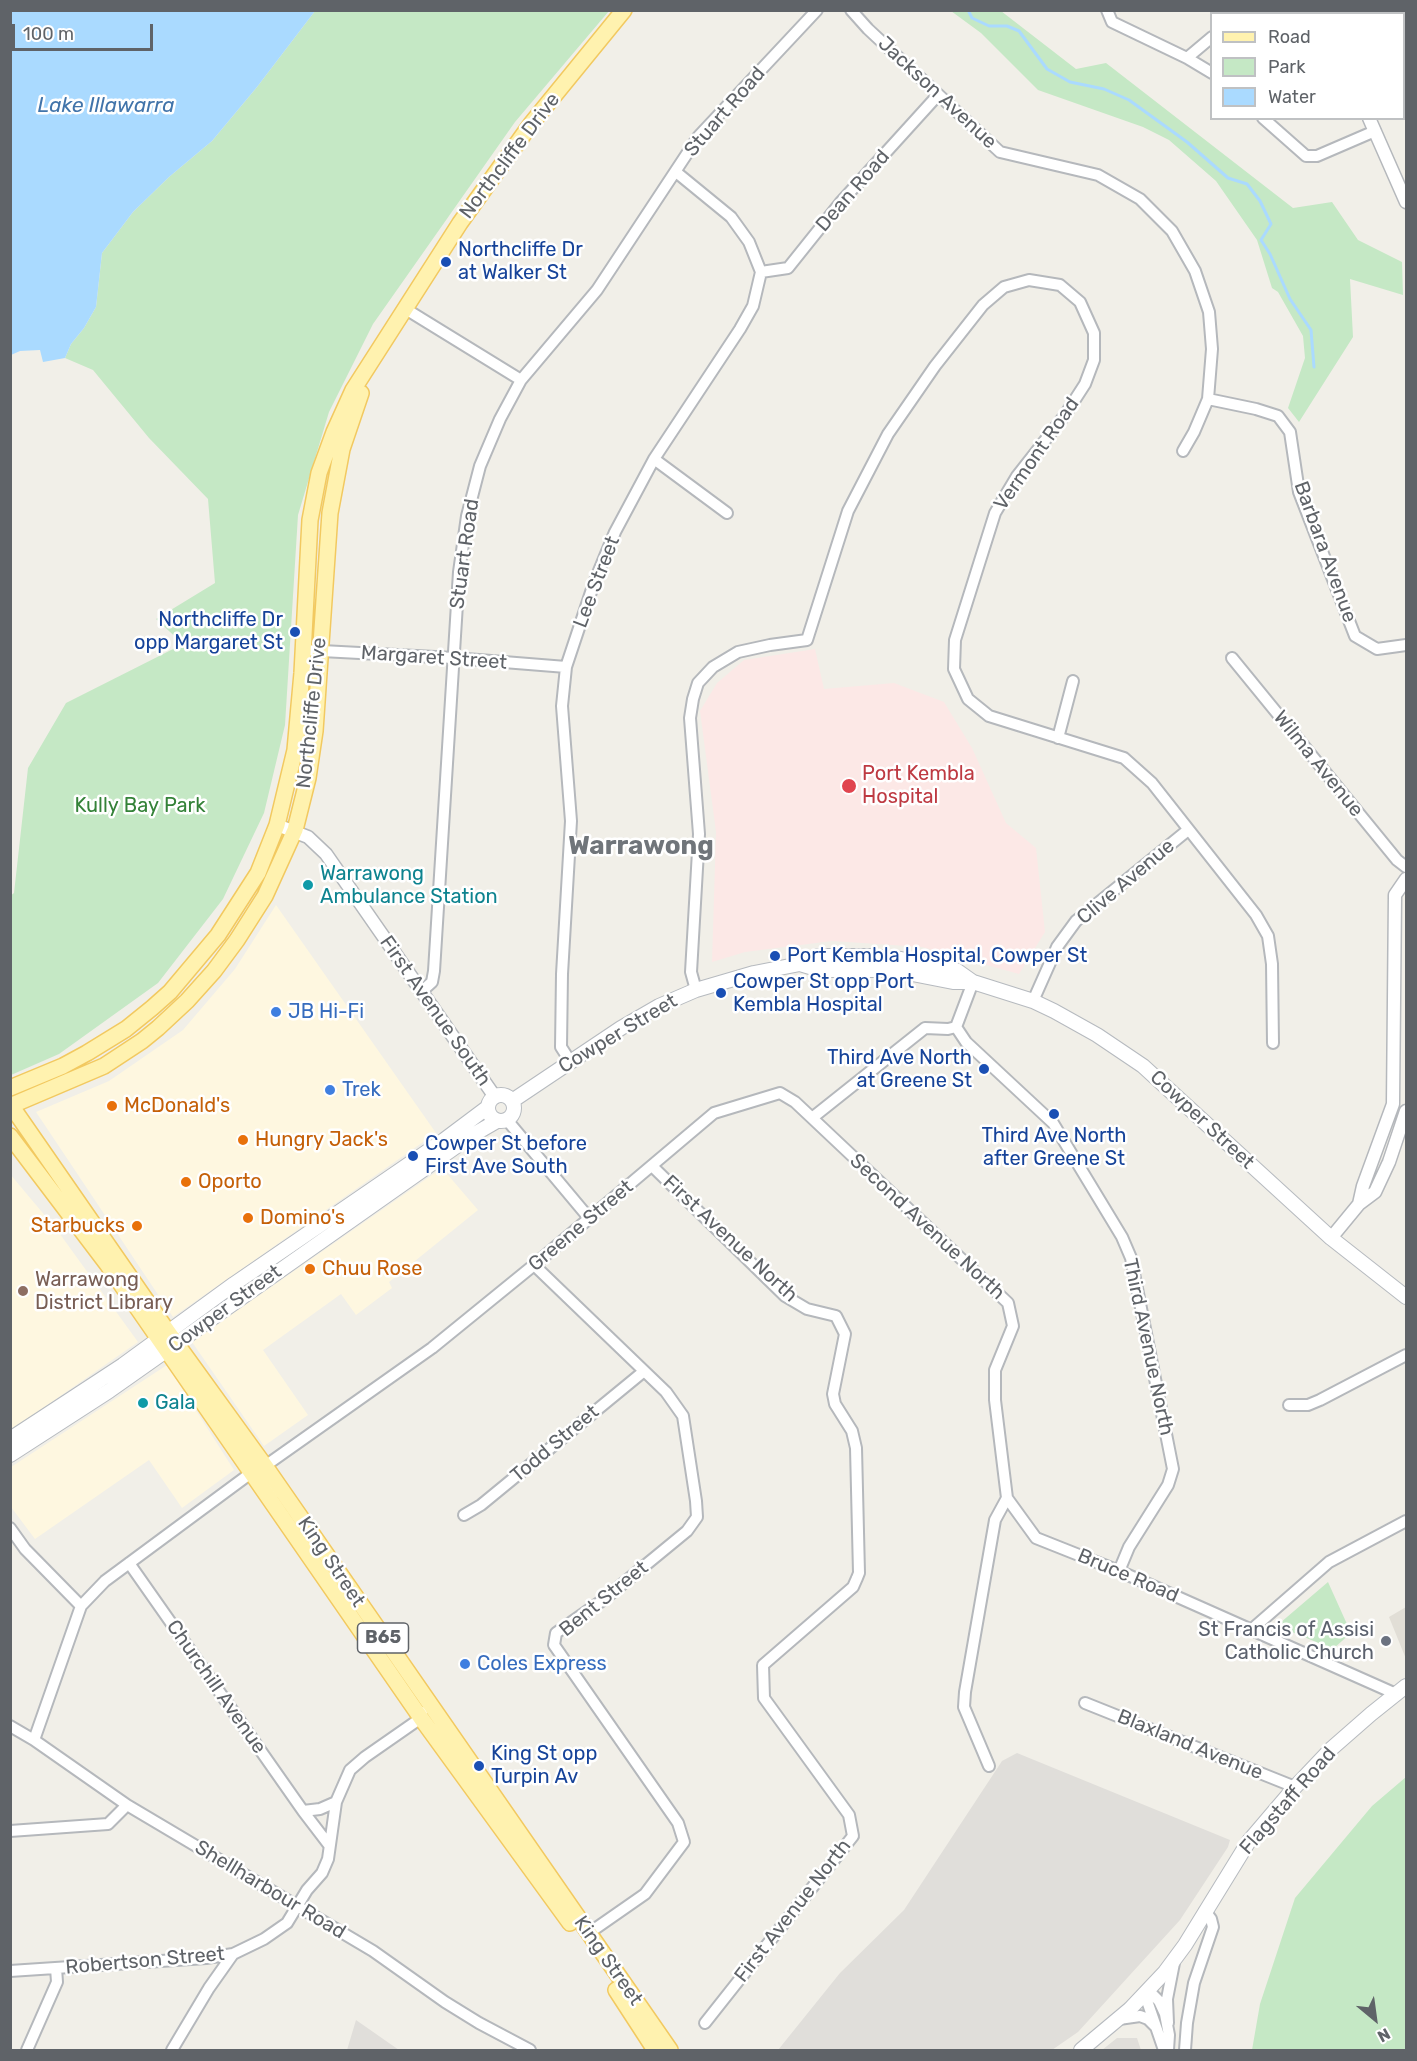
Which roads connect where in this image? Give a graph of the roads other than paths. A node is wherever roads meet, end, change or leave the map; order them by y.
1 (624, 10) edge
2 (817, 10) edge
3 (851, 10) edge
4 (1107, 10) edge
5 (1210, 39) edge
6 (1187, 58) junction
7 (1210, 72) edge
8 (938, 95) junction
9 (1265, 120) edge
10 (1370, 120) edge
11 (1375, 131) junction
12 (676, 172) junction
13 (1407, 202) edge
14 (761, 272) junction
15 (404, 308) junction
16 (521, 380) junction
17 (1208, 399) junction
18 (1183, 451) dead end
19 (654, 459) junction
20 (727, 513) dead end
21 (1407, 645) edge
22 (303, 650) junction
23 (320, 652) junction
24 (454, 658) junction
25 (1232, 658) dead end
26 (566, 667) junction
27 (1073, 681) dead end
28 (1058, 738) junction
29 (278, 825) junction
30 (295, 830) junction
31 (1188, 830) junction
32 (1407, 867) edge
33 (1407, 879) edge
34 (868, 956) junction
35 (800, 964) junction
36 (842, 969) junction
37 (903, 972) junction
38 (973, 982) junction
39 (696, 990) junction
40 (422, 991) junction
41 (1032, 1000) junction
42 (956, 1027) junction
43 (1273, 1043) dead end
44 (570, 1061) junction
45 (10, 1088) edge
46 (512, 1101) junction
47 (491, 1102) junction
48 (11, 1105) edge
49 (1407, 1111) edge
50 (812, 1118) junction
51 (502, 1121) junction
52 (10, 1136) edge
53 (16, 1149) edge
54 (652, 1166) junction
55 (1359, 1204) junction
56 (589, 1218) junction
57 (1330, 1239) junction
58 (534, 1265) junction
59 (1407, 1297) edge
60 (168, 1341) junction
61 (1407, 1354) edge
62 (643, 1372) junction
63 (1289, 1406) dead end
64 (10, 1439) edge
65 (10, 1455) edge
66 (258, 1469) junction
67 (1007, 1498) junction
68 (464, 1515) dead end
69 (1407, 1521) edge
70 (10, 1528) edge
71 (129, 1563) junction
72 (1119, 1572) junction
73 (81, 1606) junction
74 (1251, 1630) junction
75 (418, 1689) junction
76 (1401, 1690) edge
77 (1085, 1703) dead end
78 (421, 1718) junction
79 (10, 1726) edge
80 (34, 1740) junction
81 (989, 1766) dead end
82 (1295, 1787) junction
83 (336, 1802) junction
84 (127, 1805) junction
85 (303, 1811) junction
86 (10, 1831) edge
87 (329, 1845) junction
88 (298, 1906) junction
89 (1205, 1911) junction
90 (589, 1933) junction
91 (233, 1954) junction
92 (1178, 1954) junction
93 (56, 1968) junction
94 (10, 1971) edge
95 (1147, 1993) junction
96 (1119, 2019) junction
97 (705, 2023) dead end
98 (1168, 2023) junction
99 (1158, 2030) junction
100 (27, 2050) edge
101 (172, 2050) edge
102 (530, 2050) edge
103 (656, 2050) edge
104 (670, 2050) edge
105 (1081, 2050) edge
106 (1166, 2050) edge
107 (1185, 2050) edge

1 - 15 main road, Northcliffe Drive
2 - 12 street, Stuart Road
3 - 8 street, Jackson Avenue
4 - 6 street
5 - 6 street
6 - 7 street
8 - 14 street, Dean Road
8 - 17 street, Jackson Avenue
9 - 11 street
10 - 11 street
11 - 13 street
12 - 14 street
12 - 16 street, Stuart Road
14 - 19 street, Lee Street
15 - 16 street
15 - 22 main road, Northcliffe Drive
15 - 23 main road, Northcliffe Drive
16 - 24 street, Stuart Road
17 - 18 street, Jackson Avenue
17 - 21 street, Barbara Avenue
19 - 20 street
19 - 26 street, Lee Street
22 - 23 street, Margaret Street
22 - 29 main road, Northcliffe Drive
23 - 24 street, Margaret Street
23 - 30 main road, Northcliffe Drive
24 - 26 street, Margaret Street
24 - 40 street, Stuart Road
25 - 32 street, Wilma Avenue
26 - 44 street, Lee Street
27 - 28 street
28 - 31 street, Vermont Road
28 - 39 street, Vermont Road
29 - 30 street, First Avenue South
29 - 45 main road, Northcliffe Drive
30 - 40 street, First Avenue South
30 - 48 main road, Northcliffe Drive
31 - 41 street, Clive Avenue
31 - 43 street, Vermont Road
33 - 55 street
34 - 35 main road, Cowper Street
34 - 36 main road
34 - 37 main road
34 - 38 main road, Cowper Street
35 - 36 main road, Cowper Street
35 - 39 main road, Cowper Street
36 - 37 main road, Cowper Street
37 - 38 main road, Cowper Street
38 - 41 main road, Cowper Street
38 - 42 street
39 - 44 main road, Cowper Street
40 - 47 street, First Avenue South
41 - 57 main road, Cowper Street
42 - 50 street
42 - 72 street, Third Avenue North
44 - 46 main road, Cowper Street
46 - 47 main road
46 - 51 main road
47 - 51 main road
47 - 60 main road, Cowper Street
48 - 60 main road, King Street / B65
49 - 55 street
50 - 54 street, Greene Street
50 - 67 street, Second Avenue North
51 - 56 street
51 - 60 main road, Cowper Street
52 - 53 main road, King Street / B65
53 - 60 main road, King Street / B65
54 - 56 street, Greene Street
54 - 97 street, First Avenue North
55 - 57 street
56 - 58 street, Greene Street
57 - 59 main road, Cowper Street
58 - 62 street, Bent Street
58 - 66 street, Greene Street
60 - 64 main road, Cowper Street
60 - 65 main road, Cowper Street
60 - 66 main road, King Street / B65
61 - 63 street
62 - 68 street, Todd Street
62 - 90 street, Bent Street
66 - 71 street, Greene Street
66 - 75 main road, King Street / B65
66 - 78 main road, King Street / B65
67 - 72 street, Bruce Road
67 - 81 street
69 - 74 street
70 - 73 street
71 - 73 street, Greene Street
71 - 85 street, Churchill Avenue
72 - 74 street, Bruce Road
73 - 80 street
74 - 76 street, Bruce Road
75 - 78 street
75 - 90 main road, King Street / B65
76 - 82 main road, Flagstaff Road
77 - 82 street, Blaxland Avenue
78 - 83 street, Robertson Street
78 - 103 main road, King Street / B65
79 - 80 street, Shellharbour Road
80 - 84 street, Shellharbour Road
82 - 89 main road, Flagstaff Road
83 - 85 street
83 - 87 street, Robertson Street
84 - 86 street
84 - 88 street, Shellharbour Road
85 - 87 street, Churchill Avenue
87 - 88 street, Robertson Street
88 - 91 street, Robertson Street
88 - 102 street, Shellharbour Road
89 - 92 main road, Flagstaff Road
89 - 107 street
90 - 104 main road, King Street / B65
91 - 93 street, Robertson Street
91 - 101 street
92 - 95 main road, Flagstaff Road
92 - 98 street
93 - 94 street, Robertson Street
93 - 100 street
95 - 96 main road, Flagstaff Road
95 - 98 street
95 - 99 street
96 - 99 street
96 - 105 main road, Flagstaff Road
98 - 106 street
99 - 106 street

